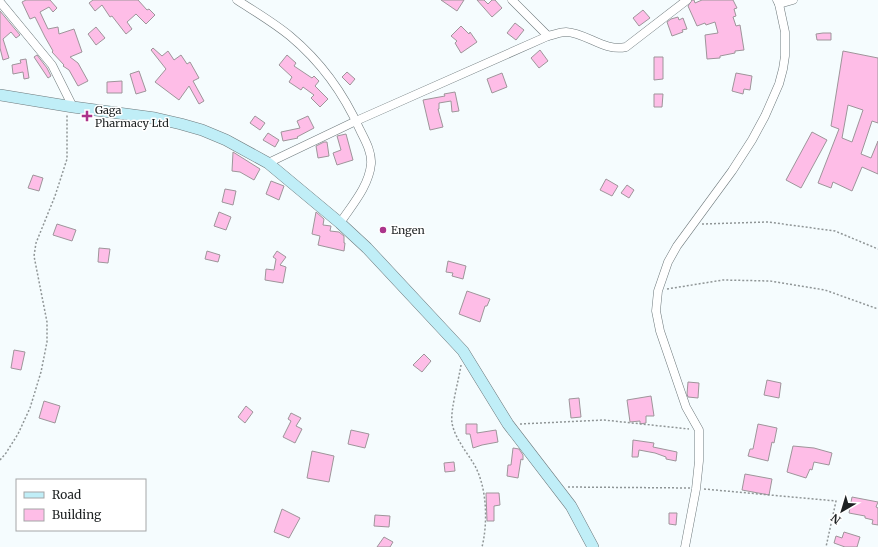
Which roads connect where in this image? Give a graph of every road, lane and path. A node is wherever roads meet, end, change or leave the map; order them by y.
1 (237, 0) edge
2 (512, 0) edge
3 (687, 0) edge
4 (793, 0) edge
5 (0, 2) edge
6 (778, 2) edge
7 (548, 36) junction
8 (0, 95) edge
9 (70, 107) junction
10 (356, 121) junction
11 (268, 163) junction
12 (340, 223) junction
13 (692, 224) junction
14 (878, 249) edge
15 (658, 290) junction
16 (878, 309) edge
17 (461, 365) dead end
18 (508, 424) junction
19 (699, 430) junction
20 (0, 460) edge
21 (557, 488) junction
22 (696, 488) junction
23 (482, 547) edge
24 (593, 547) edge
25 (685, 547) edge
26 (826, 547) edge

1 - 10 street
2 - 7 street
3 - 7 street
4 - 6 street
5 - 9 street
6 - 13 street
7 - 10 street
8 - 9 main road
9 - 11 main road
9 - 20 path
10 - 11 street
10 - 12 street
11 - 12 main road
12 - 18 main road
13 - 14 path
13 - 15 street
15 - 16 path
15 - 19 street
17 - 23 path
18 - 19 path
18 - 21 main road
19 - 22 street
21 - 22 path
21 - 24 main road
22 - 25 street
22 - 26 path

